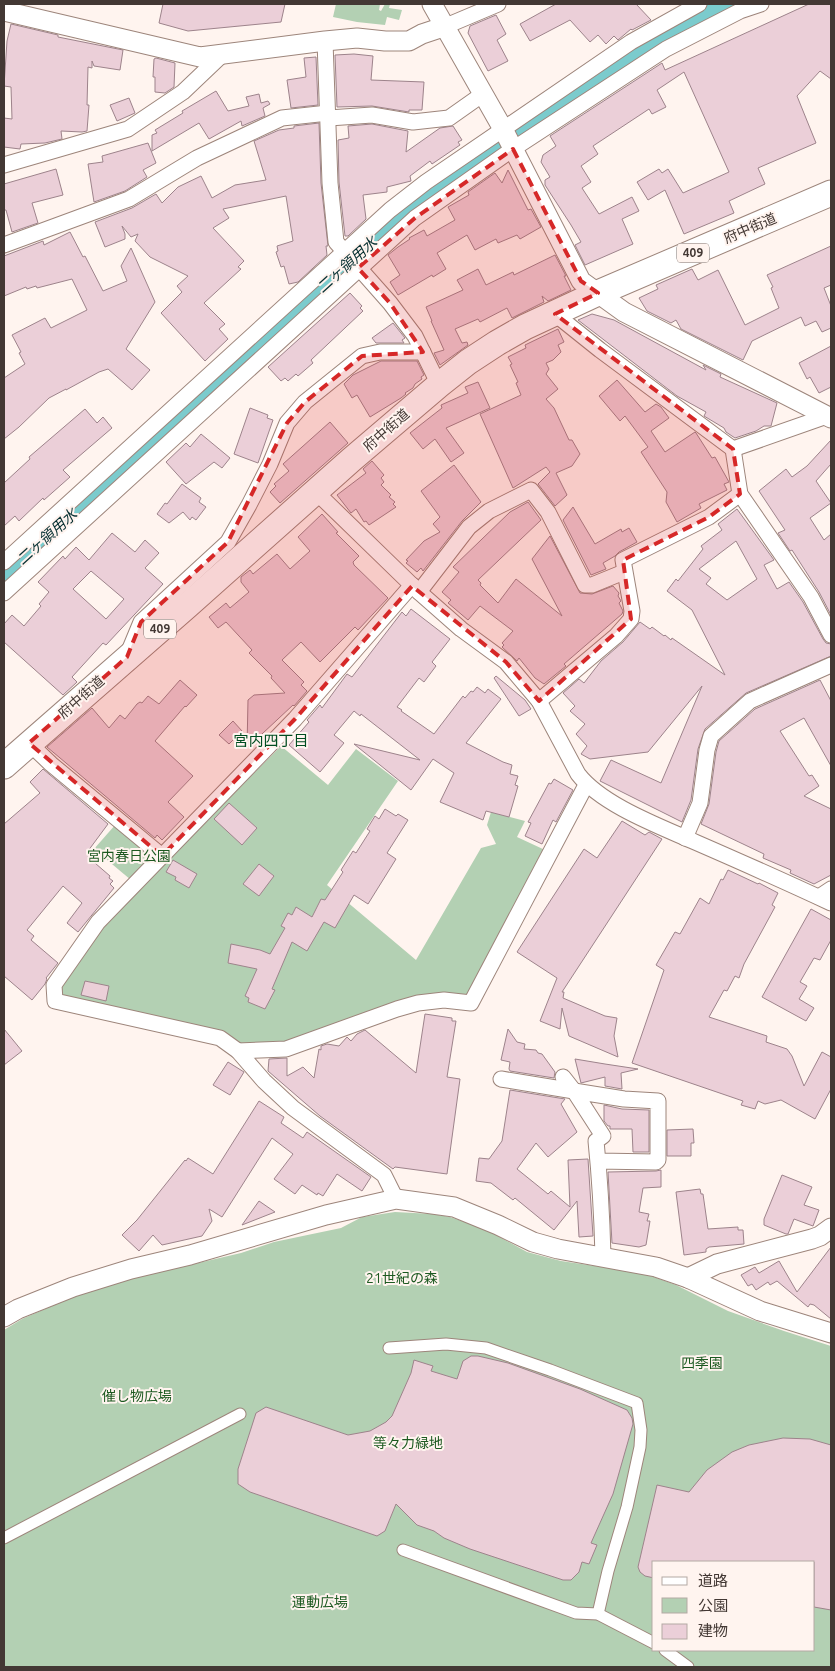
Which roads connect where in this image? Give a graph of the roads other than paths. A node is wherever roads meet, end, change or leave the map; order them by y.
1 (432, 4) edge
2 (498, 4) edge
3 (699, 4) edge
4 (761, 4) edge
5 (4, 13) edge
6 (446, 26) junction
7 (325, 41) junction
8 (224, 54) junction
9 (483, 94) junction
10 (329, 116) junction
11 (503, 129) junction
12 (513, 149) junction
13 (4, 166) edge
14 (831, 193) edge
15 (4, 245) edge
16 (343, 251) junction
17 (358, 268) junction
18 (598, 293) junction
19 (555, 314) junction
20 (423, 352) junction
21 (439, 385) junction
22 (829, 417) edge
23 (733, 449) junction
24 (316, 492) junction
25 (740, 494) junction
26 (4, 562) edge
27 (624, 572) junction
28 (416, 589) junction
29 (4, 593) edge
30 (831, 635) edge
31 (127, 658) junction
32 (831, 665) edge
33 (538, 700) junction
34 (29, 743) junction
35 (5, 761) edge
36 (586, 785) junction
37 (685, 838) junction
38 (162, 856) junction
39 (827, 896) edge
40 (238, 1051) junction
41 (563, 1077) dead end
42 (501, 1079) dead end
43 (574, 1091) junction
44 (598, 1161) junction
45 (396, 1199) junction
46 (831, 1228) edge
47 (603, 1256) junction
48 (688, 1278) junction
49 (4, 1317) edge
50 (831, 1333) edge
51 (389, 1348) dead end
52 (240, 1414) dead end
53 (4, 1538) edge
54 (403, 1550) dead end
55 (598, 1614) junction
56 (652, 1642) edge
57 (666, 1651) edge
58 (688, 1667) edge

1 - 6 street
2 - 6 street
3 - 11 street
4 - 12 street
5 - 8 street
6 - 7 street
6 - 9 street
7 - 8 street
7 - 10 street
8 - 13 street
9 - 10 street
9 - 11 street
10 - 15 street
10 - 16 street
11 - 12 street
11 - 16 street
12 - 17 street
12 - 18 street
14 - 18 highway, 府中街道 / 409
16 - 17 street
16 - 26 street
17 - 20 street
17 - 29 street
18 - 19 highway, 府中街道 / 409
18 - 22 street
19 - 21 highway, 府中街道 / 409
19 - 23 street
20 - 21 street
20 - 31 street
21 - 24 highway, 府中街道 / 409
22 - 23 street
23 - 25 street
24 - 28 street
24 - 31 highway, 府中街道 / 409
25 - 27 street
25 - 30 street
27 - 28 street
27 - 33 street
28 - 33 street
28 - 38 street
31 - 34 highway, 府中街道 / 409
32 - 37 street
33 - 36 street
34 - 35 highway, 府中街道 / 409
34 - 38 street
36 - 37 street
36 - 40 street
37 - 39 street
38 - 40 street
40 - 45 street
41 - 43 street
42 - 43 street
43 - 44 street
43 - 44 street
44 - 47 street
45 - 47 street
45 - 49 street
46 - 48 street
47 - 48 street
48 - 50 street
51 - 55 street
52 - 53 street
54 - 55 street
55 - 56 street
57 - 58 street

